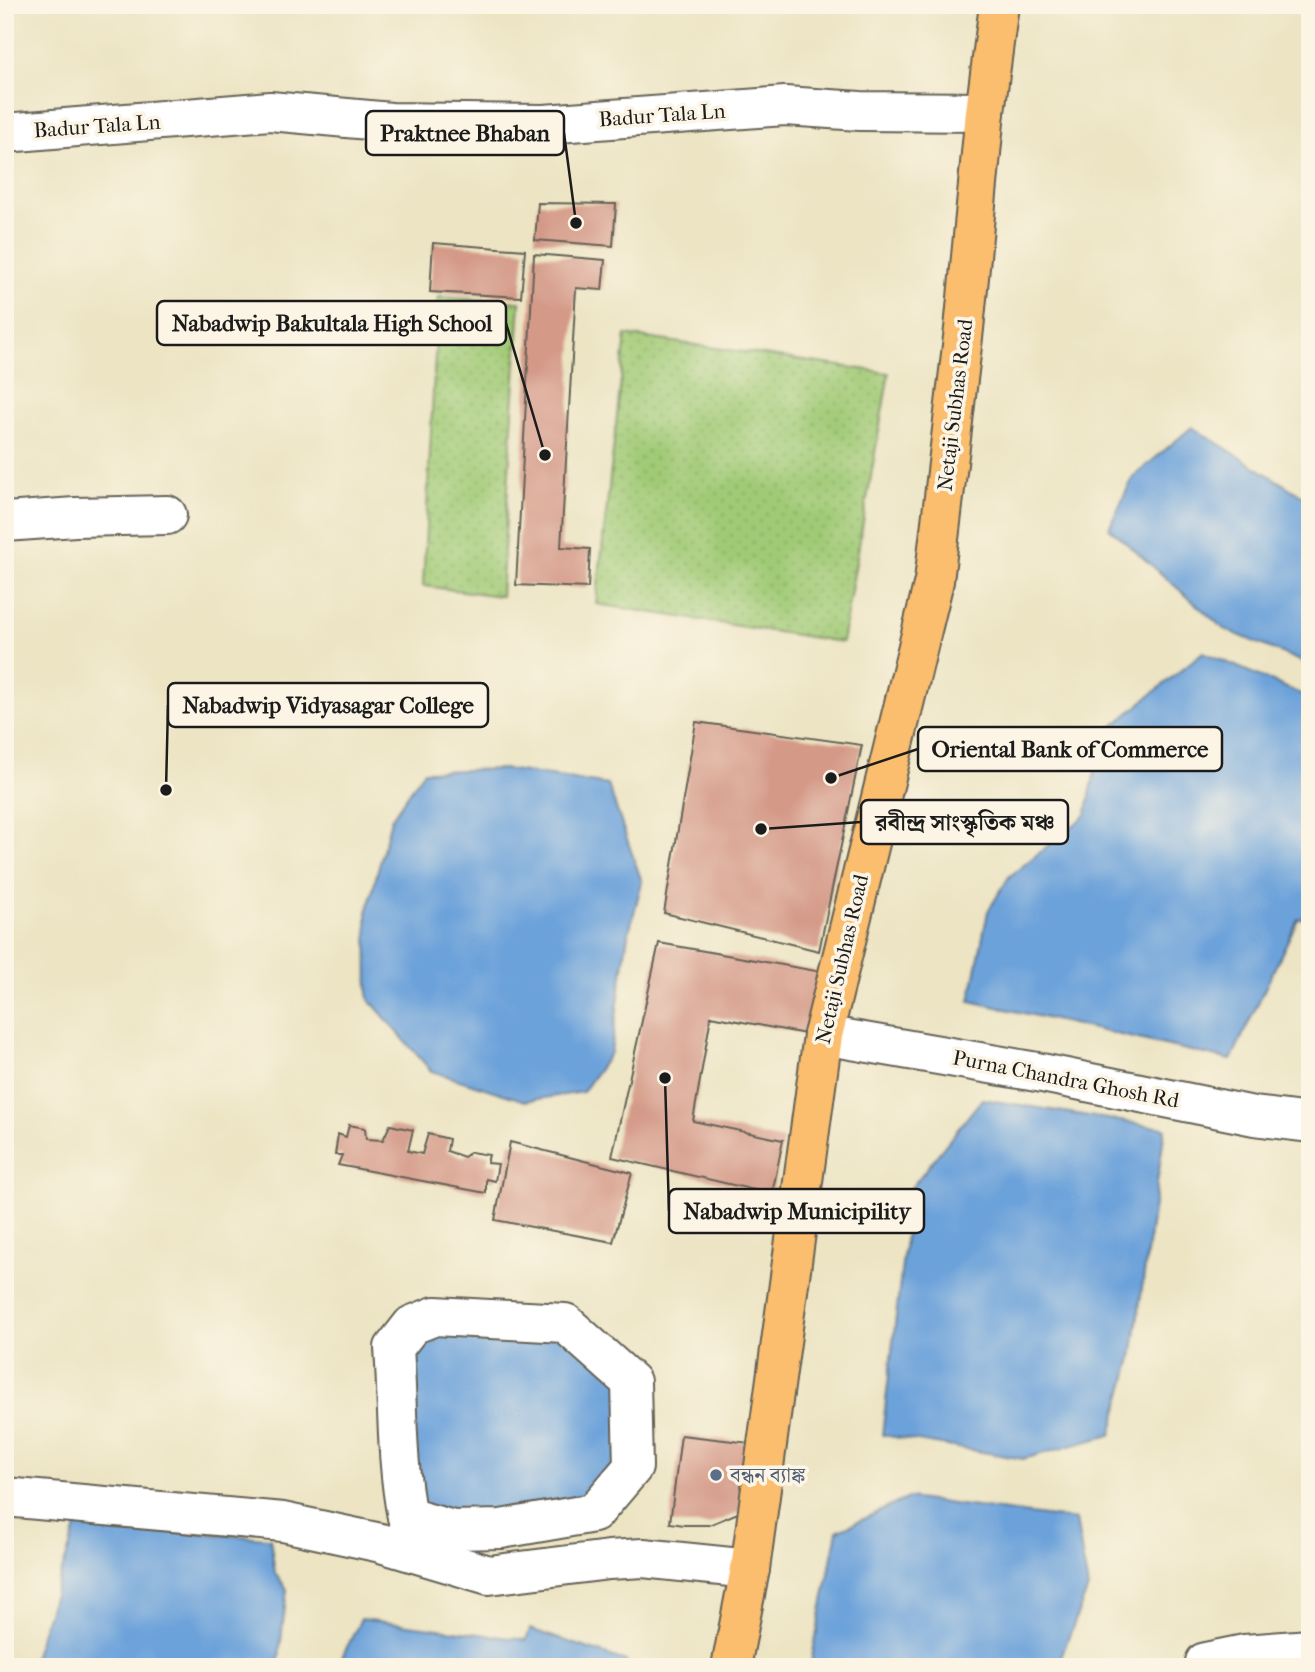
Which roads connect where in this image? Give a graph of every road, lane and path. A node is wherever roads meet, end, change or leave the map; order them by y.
1 (999, 5) edge
2 (985, 112) junction
3 (5, 133) edge
4 (167, 515) dead end
5 (5, 522) edge
6 (823, 1035) junction
7 (1310, 1124) edge
8 (5, 1497) edge
9 (501, 1529) junction
10 (750, 1569) junction
11 (520, 1573) junction
12 (1310, 1649) edge
13 (1205, 1662) dead end
14 (731, 1667) edge

1 - 2 main road, Netaji Subhas Road
2 - 3 street, Badur Tala Ln
2 - 6 main road, Netaji Subhas Road
4 - 5 street
6 - 7 street, Purna Chandra Ghosh Rd
6 - 10 main road, Netaji Subhas Road
8 - 11 street
9 - 9 street
9 - 11 street
10 - 11 street
10 - 14 main road, Netaji Subhas Road
12 - 13 street

